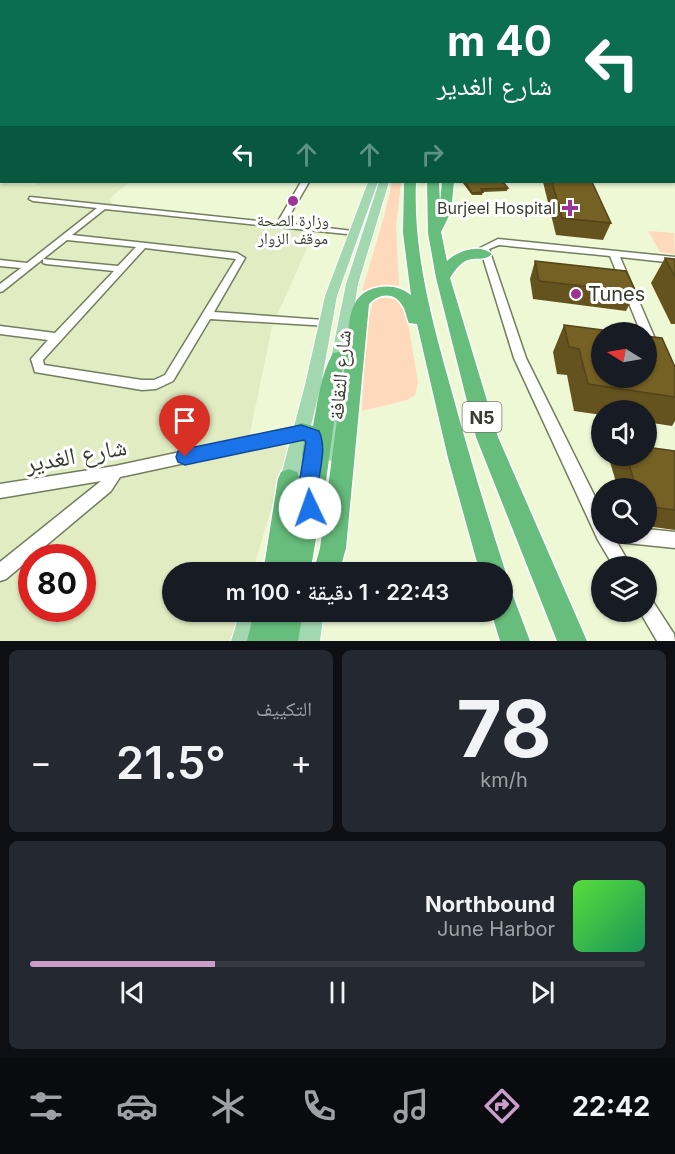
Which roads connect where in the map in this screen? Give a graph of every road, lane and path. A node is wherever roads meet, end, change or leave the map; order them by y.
1 (304, 183) edge
2 (373, 183) edge
3 (384, 183) edge
4 (410, 183) edge
5 (433, 183) edge
6 (448, 183) edge
7 (33, 199) dead end
8 (104, 206) junction
9 (280, 225) junction
10 (353, 233) junction
11 (435, 233) junction
12 (64, 237) junction
13 (143, 245) junction
14 (485, 250) junction
15 (614, 254) junction
16 (675, 260) edge
17 (46, 261) dead end
18 (0, 263) edge
19 (28, 266) junction
20 (121, 269) junction
21 (443, 278) junction
22 (0, 289) edge
23 (207, 315) junction
24 (642, 322) edge
25 (324, 324) junction
26 (0, 330) edge
27 (56, 337) junction
28 (428, 338) junction
29 (339, 358) junction
30 (301, 432) junction
31 (115, 472) junction
32 (289, 479) junction
33 (0, 491) edge
34 (591, 506) edge
35 (310, 508) junction
36 (657, 538) edge
37 (675, 540) edge
38 (265, 562) edge
39 (278, 562) edge
40 (299, 562) edge
41 (322, 562) edge
42 (329, 562) edge
43 (489, 562) edge
44 (0, 573) edge
45 (248, 622) edge
46 (266, 622) edge
47 (287, 622) edge
48 (311, 622) edge
49 (508, 622) edge
50 (656, 622) edge
51 (572, 636) edge
52 (243, 641) edge
53 (262, 641) edge
54 (283, 641) edge
55 (308, 641) edge
56 (515, 641) edge
57 (667, 641) edge

1 - 9 street
2 - 10 main road, شارع الثقافة
3 - 29 main road, شارع الثقافة
4 - 28 highway, N5
5 - 11 highway, N5
6 - 11 highway
7 - 8 street
8 - 9 street
8 - 12 street
9 - 10 street
10 - 25 main road, شارع الثقافة
11 - 21 highway, N5
12 - 13 street
12 - 19 street
13 - 20 street
13 - 23 street
14 - 15 street
14 - 21 highway
14 - 34 street
15 - 16 street
15 - 24 street
17 - 20 street
18 - 19 street
19 - 22 street
20 - 27 street
21 - 51 highway, N5
23 - 25 street
23 - 27 street
25 - 30 main road, شارع الثقافة
26 - 27 street
28 - 42 highway
28 - 43 highway, N5
29 - 35 highway
29 - 41 main road, شارع الثقافة
30 - 31 street, شارع الغدير
30 - 32 main road, شارع الثقافة
30 - 35 highway
31 - 33 street, شارع الغدير
31 - 44 street
32 - 38 main road, شارع الثقافة
32 - 39 highway
35 - 40 highway
36 - 37 street
45 - 52 main road
46 - 53 highway
47 - 54 highway
48 - 55 main road
49 - 56 highway
50 - 57 street

